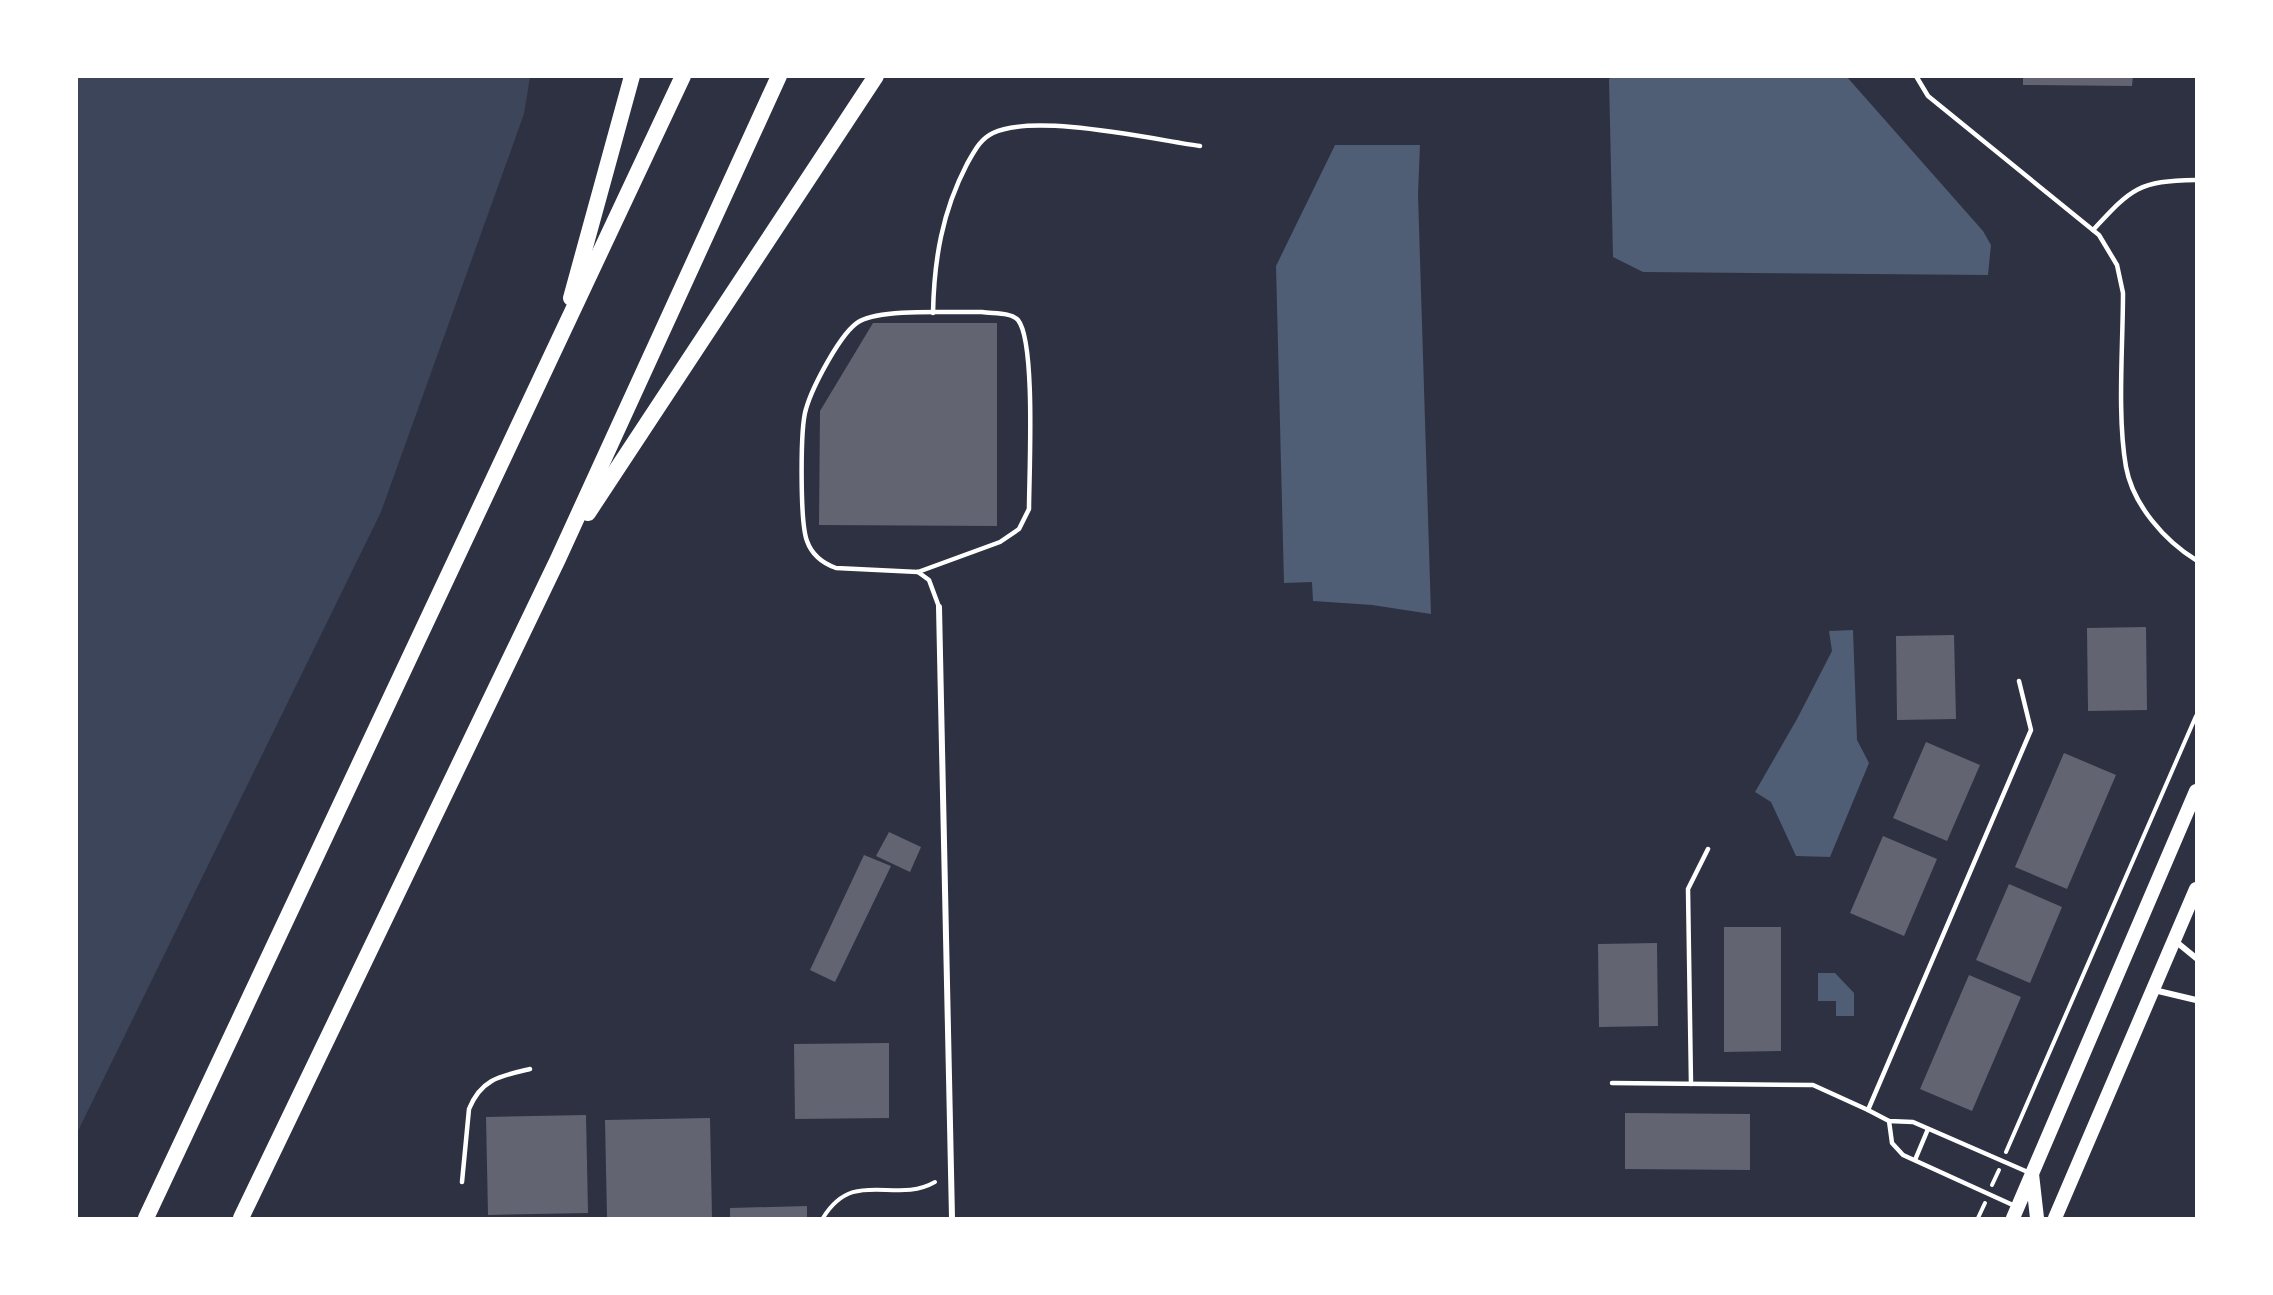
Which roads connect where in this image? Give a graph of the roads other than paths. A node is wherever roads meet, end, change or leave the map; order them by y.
1 (632, 76) edge
2 (683, 76) edge
3 (779, 76) edge
4 (876, 76) edge
5 (1916, 76) edge
6 (1200, 146) dead end
7 (2196, 180) edge
8 (2093, 230) junction
9 (933, 314) junction
10 (557, 350) junction
11 (558, 559) junction
12 (2196, 560) edge
13 (918, 572) junction
14 (939, 607) joint
15 (2019, 681) dead end
16 (2196, 791) edge
17 (1708, 849) dead end
18 (2196, 888) edge
19 (2174, 940) junction
20 (2196, 958) edge
21 (2153, 990) junction
22 (2196, 999) edge
23 (530, 1069) dead end
24 (1612, 1083) dead end
25 (1691, 1084) junction
26 (1868, 1110) junction
27 (1889, 1121) junction
28 (1928, 1129) junction
29 (1915, 1160) junction
30 (2032, 1174) junction
31 (462, 1182) dead end
32 (2015, 1213) edge
33 (146, 1218) edge
34 (241, 1218) edge
35 (952, 1218) edge
36 (2037, 1218) edge
37 (2055, 1218) edge

1 - 10 highway
2 - 10 highway
3 - 11 highway
4 - 11 highway
5 - 8 lane
6 - 9 lane
7 - 8 lane
8 - 12 lane
9 - 13 lane
9 - 13 lane
10 - 33 highway
11 - 34 highway
13 - 14 lane
14 - 35 street
15 - 26 lane
16 - 30 main road
17 - 25 lane
18 - 19 main road
19 - 20 street
19 - 21 main road
21 - 22 street
21 - 37 main road
23 - 31 lane
24 - 25 lane
25 - 26 lane
26 - 27 lane
27 - 28 lane
27 - 29 lane
28 - 29 lane
28 - 30 lane
29 - 32 lane
30 - 32 main road
30 - 36 main road

